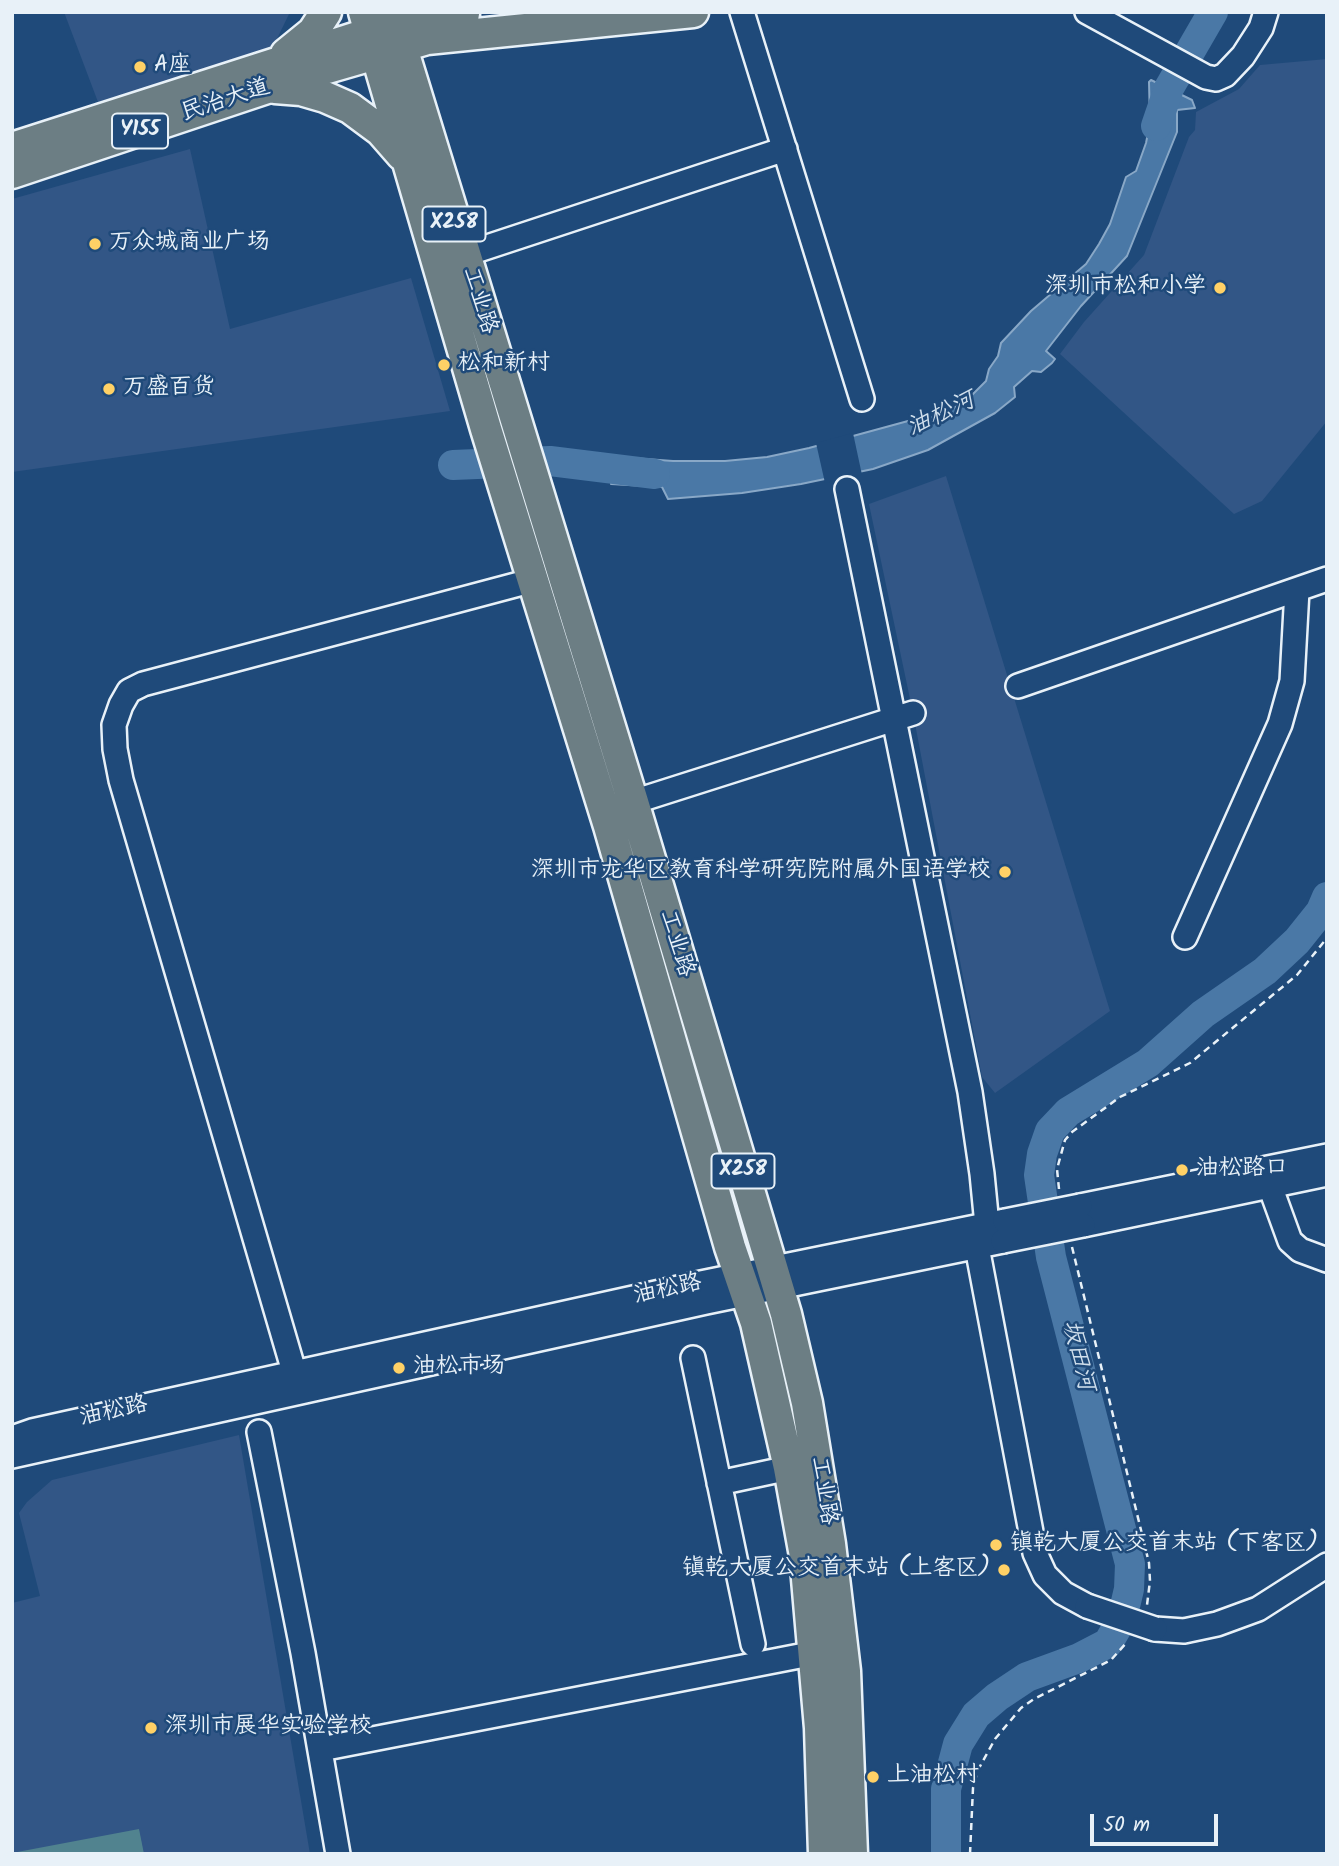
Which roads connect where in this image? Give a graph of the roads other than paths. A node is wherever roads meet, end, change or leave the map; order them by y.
1 (326, 12) edge
2 (476, 12) edge
3 (692, 12) edge
4 (742, 12) edge
5 (1087, 12) edge
6 (1266, 12) edge
7 (468, 13) edge
8 (383, 30) edge
9 (267, 77) junction
10 (12, 148) edge
11 (785, 149) junction
12 (12, 173) edge
13 (412, 173) junction
14 (463, 255) junction
15 (862, 399) dead end
16 (847, 489) dead end
17 (528, 511) junction
18 (1327, 579) edge
19 (534, 580) junction
20 (1297, 590) junction
21 (1018, 686) dead end
22 (903, 715) junction
23 (632, 802) junction
24 (1185, 937) dead end
25 (1327, 1156) edge
26 (1327, 1174) edge
27 (1270, 1186) junction
28 (1078, 1222) junction
29 (998, 1229) junction
30 (977, 1247) junction
31 (1327, 1260) edge
32 (775, 1278) junction
33 (743, 1285) junction
34 (693, 1358) dead end
35 (297, 1382) junction
36 (259, 1432) dead end
37 (12, 1438) edge
38 (12, 1456) edge
39 (789, 1468) junction
40 (719, 1483) junction
41 (1327, 1565) edge
42 (753, 1644) dead end
43 (815, 1653) junction
44 (321, 1749) junction
45 (338, 1854) edge
46 (824, 1854) edge
47 (852, 1854) edge

1 - 9 main road
2 - 7 main road
3 - 8 main road
4 - 11 street
5 - 6 street
7 - 8 main road
8 - 9 main road, 民治大道 / Y155
8 - 13 main road, 工业路 / X258
8 - 14 main road, 工业路 / X258
9 - 10 main road, 民治大道 / Y155
9 - 12 main road, 民治大道 / Y155
9 - 13 main road
11 - 14 street
11 - 15 street
13 - 17 main road, 工业路 / X258
14 - 17 main road, 工业路 / X258
16 - 22 street
17 - 19 main road, 工业路 / X258
17 - 23 main road, 工业路 / X258
18 - 20 street
19 - 33 main road, 工业路 / X258
19 - 35 street
20 - 21 street
20 - 24 street
22 - 23 street
22 - 29 street
23 - 32 main road, 工业路 / X258
25 - 28 street, 油松路
26 - 27 street, 油松路
27 - 28 street, 油松路
27 - 31 street
28 - 29 street, 油松路, bridge
29 - 30 street, 油松路
29 - 32 street, 油松路
30 - 32 street, 油松路
30 - 41 street, bridge
32 - 33 street, 油松路
32 - 47 main road, 工业路 / X258
33 - 35 street, 油松路
33 - 39 main road, 工业路 / X258
34 - 40 street
35 - 37 street, 油松路
35 - 38 street, 油松路
36 - 44 street
39 - 40 street
39 - 43 main road, 工业路 / X258
40 - 42 street
43 - 44 street
43 - 46 main road, 工业路 / X258
44 - 45 street

